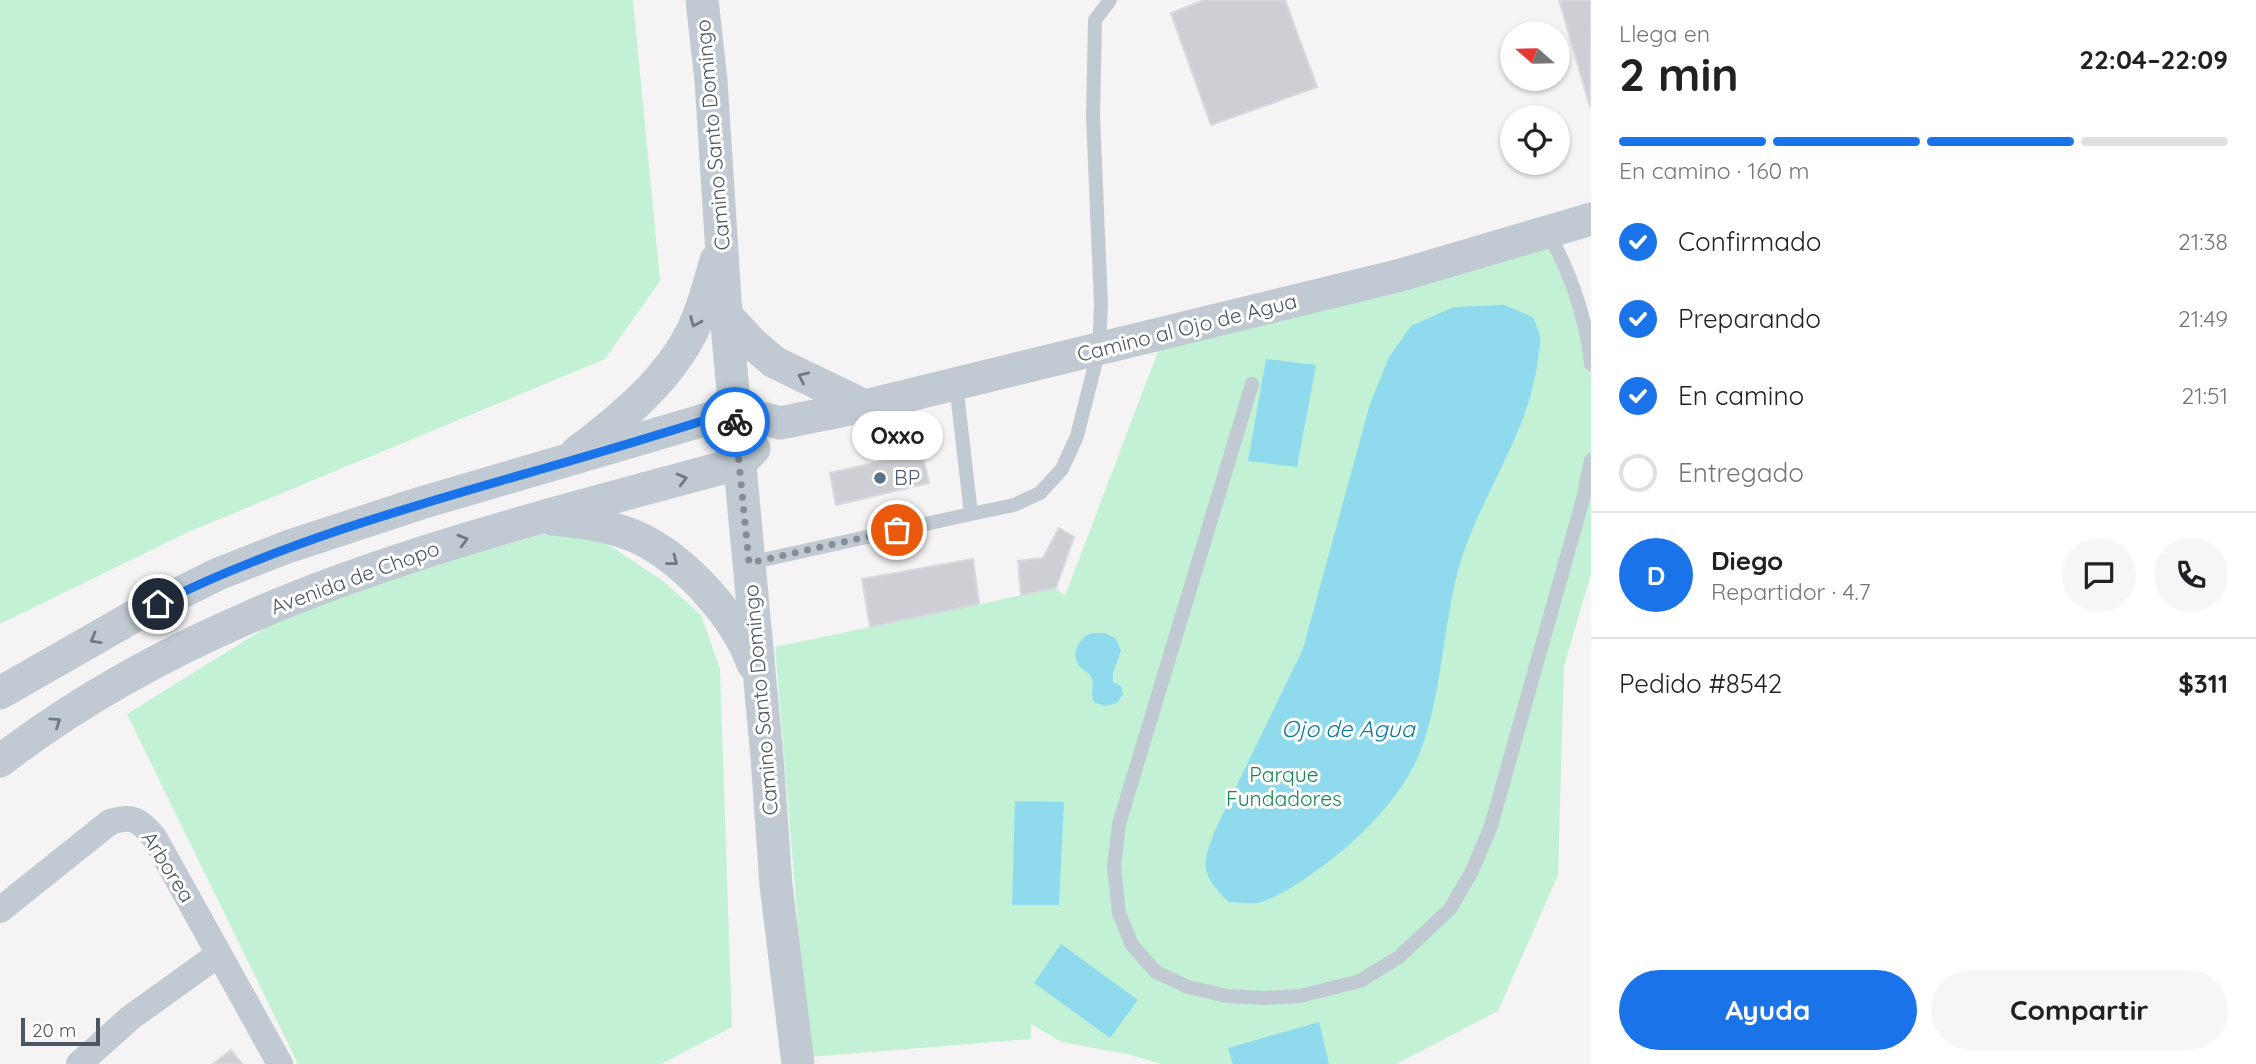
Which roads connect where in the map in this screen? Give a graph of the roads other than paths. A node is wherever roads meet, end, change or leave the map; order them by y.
1 (702, 0) edge
2 (1110, 0) edge
3 (1591, 219) edge
4 (1548, 232) junction
5 (723, 234) junction
6 (726, 315) junction
7 (1099, 349) junction
8 (1591, 364) edge
9 (956, 384) junction
10 (1252, 384) dead end
11 (865, 406) junction
12 (734, 411) junction
13 (780, 422) junction
14 (1591, 460) edge
15 (740, 463) junction
16 (560, 464) junction
17 (971, 514) junction
18 (540, 518) junction
19 (749, 563) junction
20 (761, 689) junction
21 (0, 693) edge
22 (0, 761) edge
23 (0, 910) edge
24 (219, 954) junction
25 (79, 1064) edge
26 (280, 1064) edge
27 (798, 1064) edge

1 - 5 street, Camino Santo Domingo
2 - 7 lane
3 - 4 street, Camino al Ojo de Agua
4 - 7 street, Camino al Ojo de Agua
4 - 8 lane
5 - 6 street, Camino Santo Domingo
5 -> 16 street
11 -> 6 street
6 - 12 street, Camino Santo Domingo
7 - 9 street, Camino al Ojo de Agua
7 - 17 lane
9 - 11 street, Camino al Ojo de Agua
9 - 17 lane
10 - 14 lane
11 - 13 street, Camino al Ojo de Agua
12 - 13 street, Camino al Ojo de Agua
12 - 15 street, Camino Santo Domingo
12 - 16 street
13 - 15 street
18 -> 15 street, Avenida de Chopo
15 - 19 street, Camino Santo Domingo
16 -> 21 street
17 - 19 lane
18 -> 20 street
22 -> 18 street, Avenida de Chopo
19 - 20 street, Camino Santo Domingo
20 - 27 street, Camino Santo Domingo
23 - 24 street, Arborea
24 - 25 street
24 - 26 street, Arborea

